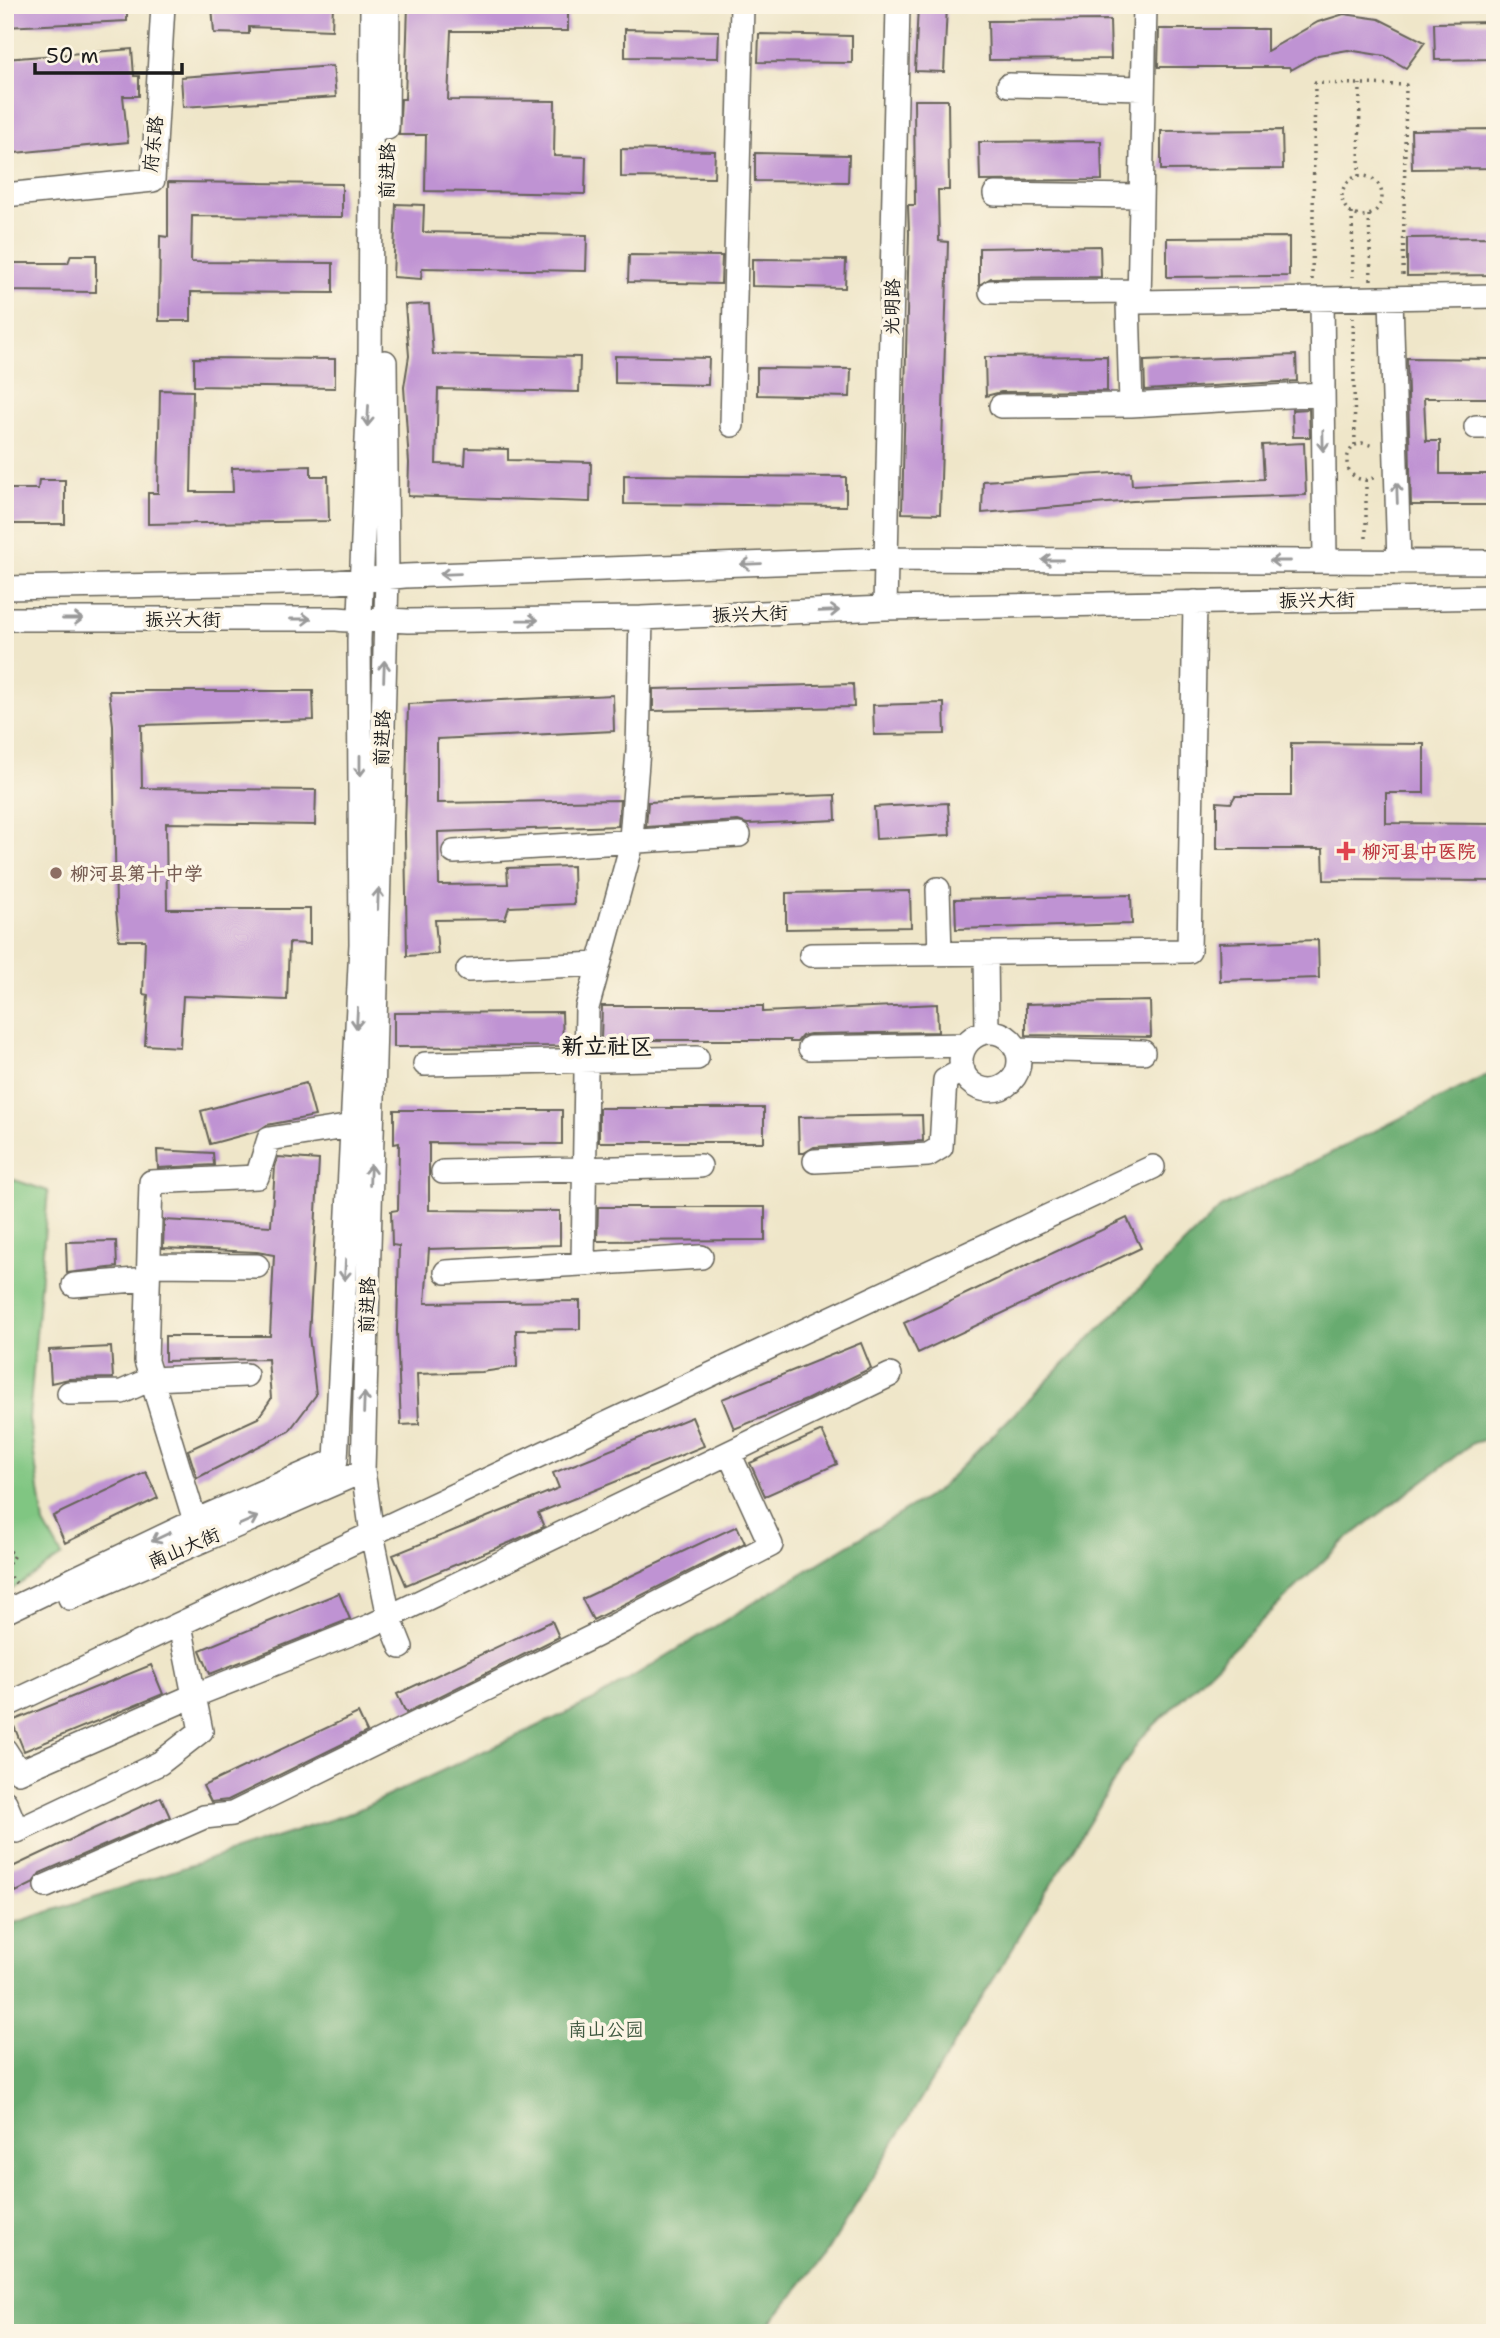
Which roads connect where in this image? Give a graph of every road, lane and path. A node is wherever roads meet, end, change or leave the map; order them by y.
1 (163, 5) edge
2 (372, 5) edge
3 (388, 5) edge
4 (742, 5) edge
5 (898, 5) edge
6 (1145, 5) edge
7 (1360, 84) junction
8 (1009, 85) dead end
9 (1143, 88) junction
10 (1359, 176) junction
11 (995, 194) dead end
12 (5, 195) edge
13 (1141, 196) junction
14 (1352, 213) junction
15 (991, 292) dead end
16 (1495, 296) edge
17 (1139, 297) junction
18 (1397, 298) junction
19 (1317, 299) junction
20 (1353, 299) junction
21 (1323, 394) junction
22 (1131, 405) junction
23 (1001, 406) dead end
24 (732, 425) dead end
25 (1356, 445) junction
26 (1377, 448) dead end
27 (1378, 474) dead end
28 (1366, 480) junction
29 (886, 559) junction
30 (1325, 561) junction
31 (1366, 561) junction
32 (1399, 562) junction
33 (1495, 562) edge
34 (387, 578) junction
35 (362, 580) junction
36 (5, 589) edge
37 (1495, 597) edge
38 (1195, 602) junction
39 (885, 608) junction
40 (641, 618) junction
41 (386, 619) junction
42 (5, 620) edge
43 (359, 622) junction
44 (739, 835) dead end
45 (631, 841) junction
46 (454, 852) dead end
47 (938, 889) dead end
48 (940, 953) junction
49 (986, 953) junction
50 (811, 955) dead end
51 (599, 964) junction
52 (468, 970) dead end
53 (987, 1032) junction
54 (965, 1045) junction
55 (810, 1048) dead end
56 (1016, 1048) junction
57 (1143, 1052) dead end
58 (697, 1058) dead end
59 (586, 1060) junction
60 (425, 1064) dead end
61 (963, 1070) junction
62 (352, 1126) junction
63 (814, 1161) dead end
64 (700, 1166) dead end
65 (1153, 1167) dead end
66 (585, 1169) junction
67 (443, 1172) dead end
68 (701, 1257) dead end
69 (583, 1264) junction
70 (257, 1266) dead end
71 (148, 1272) junction
72 (446, 1272) dead end
73 (74, 1285) dead end
74 (246, 1375) dead end
75 (890, 1375) dead end
76 (151, 1379) junction
77 (69, 1393) dead end
78 (729, 1453) junction
79 (336, 1461) joint
80 (363, 1471) junction
81 (195, 1521) junction
82 (5, 1529) edge
83 (372, 1534) junction
84 (5, 1545) edge
85 (5, 1570) edge
86 (5, 1612) edge
87 (389, 1617) junction
88 (180, 1625) junction
89 (5, 1626) edge
90 (401, 1647) dead end
91 (193, 1696) junction
92 (5, 1706) edge
93 (5, 1749) edge
94 (5, 1802) edge
95 (46, 1886) dead end

1 - 12 street, 府东路
2 -> 35 street, 前进路
3 - 34 street, 前进路
4 - 24 street
5 - 29 street, 光明路
6 - 9 street
7 - 10 path
7 - 18 path
7 - 19 path
8 - 9 street
9 - 13 street
10 - 14 path
10 - 14 path
11 - 13 street
13 - 17 street
14 - 20 path
15 - 17 street
16 - 18 street
17 - 19 street
17 - 22 street
18 - 20 street
32 -> 18 street
19 - 20 street
19 - 21 street
20 - 25 path
21 - 22 street
21 -> 30 street
22 - 23 street
25 - 26 path
25 - 28 path
27 - 28 path
28 - 31 path
30 -> 29 street, 振兴大街
29 -> 34 street, 振兴大街
29 - 39 street, 光明路
30 - 31 street, 振兴大街
31 - 32 street, 振兴大街
32 - 33 street, 振兴大街
34 - 35 street, 振兴大街
34 - 41 street, 前进路
35 - 36 street, 振兴大街
35 - 43 street, 前进路
37 - 38 street, 振兴大街
38 - 39 street, 振兴大街
38 - 49 street
40 -> 39 street, 振兴大街
41 -> 40 street, 振兴大街
40 - 45 street
41 - 43 street, 振兴大街
80 -> 41 street, 前进路
42 -> 43 street, 振兴大街
43 -> 62 street, 前进路
44 - 45 street
45 - 46 street
45 - 51 street
47 - 48 street
48 - 49 street
48 - 50 street
49 - 53 street
51 - 52 street
51 - 59 street
53 - 54 street
53 - 56 street
54 - 55 street
54 - 61 street
56 - 57 street
56 - 61 street
58 - 59 street
59 - 60 street
59 - 66 street
61 - 63 street
62 - 71 street
62 -> 79 street, 前进路
64 - 66 street
65 - 83 street
66 - 67 street
66 - 69 street
68 - 69 street
69 - 72 street
70 - 71 street
71 - 73 street
71 - 76 street
74 - 76 street
75 - 78 street
76 - 77 street
76 - 81 street
78 - 87 street
78 - 95 street
79 - 81 street, 南山大街
80 - 83 street, 前进路
89 -> 80 street, 南山大街
81 -> 86 street, 南山大街
82 - 84 path
83 - 87 street, 前进路
83 - 88 street
84 - 85 path
87 - 90 street, 前进路
87 - 91 street
88 - 91 street
88 - 92 street
91 - 93 street
91 - 94 street

